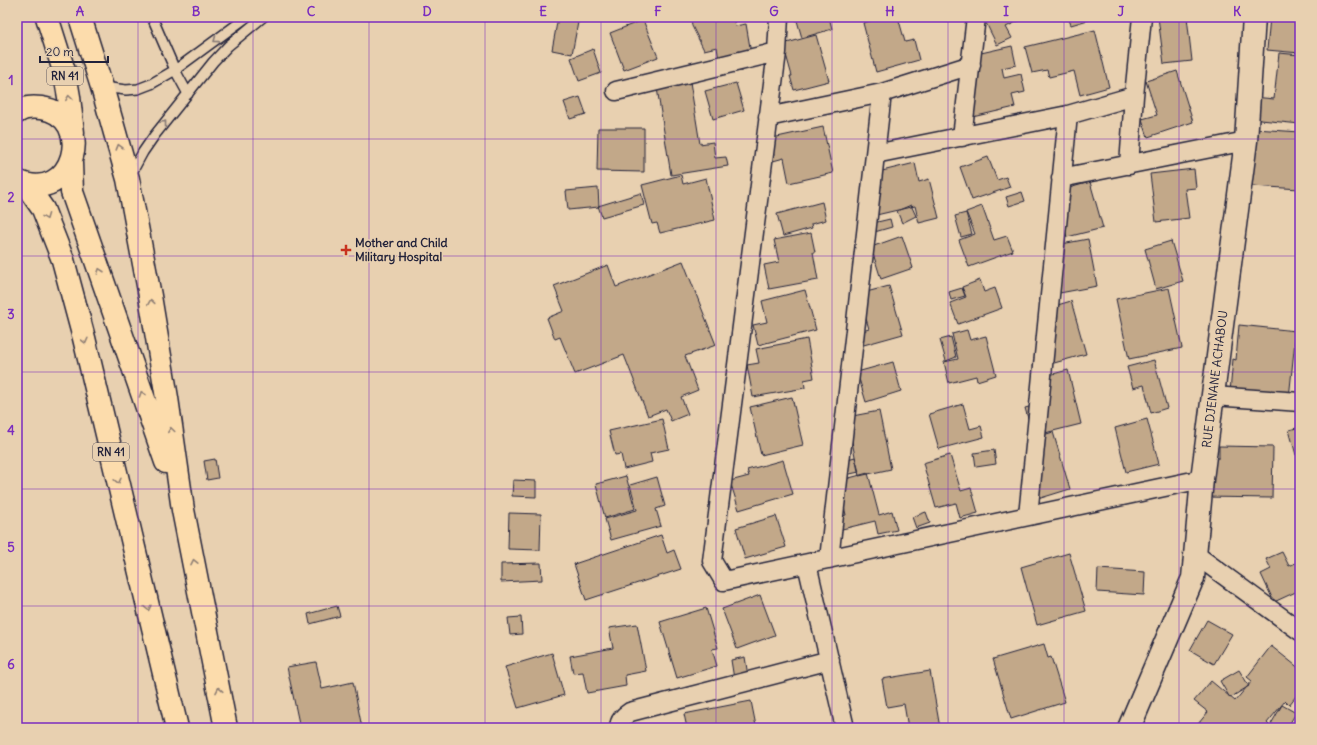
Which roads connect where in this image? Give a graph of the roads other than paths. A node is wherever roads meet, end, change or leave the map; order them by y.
1 (48, 17) edge
2 (80, 17) edge
3 (152, 17) edge
4 (247, 17) edge
5 (263, 17) edge
6 (779, 17) edge
7 (976, 17) edge
8 (1142, 17) edge
9 (1254, 17) edge
10 (777, 52) junction
11 (970, 65) junction
12 (175, 70) junction
13 (102, 87) junction
14 (616, 91) dead end
15 (882, 93) junction
16 (188, 94) junction
17 (1134, 96) junction
18 (17, 112) edge
19 (1068, 115) junction
20 (768, 117) junction
21 (73, 136) junction
22 (962, 137) junction
23 (1246, 141) junction
24 (875, 154) junction
25 (71, 163) junction
26 (1129, 165) junction
27 (1062, 178) junction
28 (128, 179) junction
29 (21, 183) edge
30 (1213, 396) junction
31 (1300, 402) edge
32 (1202, 479) junction
33 (183, 510) junction
34 (1028, 516) junction
35 (1196, 555) junction
36 (828, 559) junction
37 (807, 564) junction
38 (1300, 631) edge
39 (830, 660) junction
40 (176, 728) edge
41 (226, 728) edge
42 (619, 728) edge
43 (845, 728) edge
44 (1129, 728) edge

21 -> 1 highway, RN 41
2 - 13 highway
3 - 12 lane
4 -> 12 lane
5 - 16 lane
6 - 10 street
7 - 11 street
8 - 17 street
9 - 23 main road, RUE DJENANE ACHABOU
10 - 14 street
10 - 20 street
11 - 15 street
11 - 22 street
12 - 13 lane
12 - 16 lane
28 -> 13 highway
15 - 20 street
15 - 24 street
28 -> 16 lane
17 - 19 street
17 - 26 street
18 - 21 highway
19 - 22 street
19 - 27 street
20 - 37 street
21 - 25 highway, RN 41
22 - 24 street
23 - 26 street
23 - 30 main road, RUE DJENANE ACHABOU
24 - 36 street
25 - 29 highway, RN 41
33 -> 25 highway, RN 41
26 - 27 street
27 - 34 street
33 -> 28 highway
29 -> 40 highway, RN 41
30 - 31 street
30 - 32 main road, RUE DJENANE ACHABOU
32 - 34 street
32 - 35 main road, RUE DJENANE ACHABOU
41 -> 33 highway, RN 41
34 - 36 street
35 - 38 street
35 - 44 main road, RUE DJENANE ACHABOU
36 - 37 street
37 - 39 street
39 - 42 street
39 - 43 street

